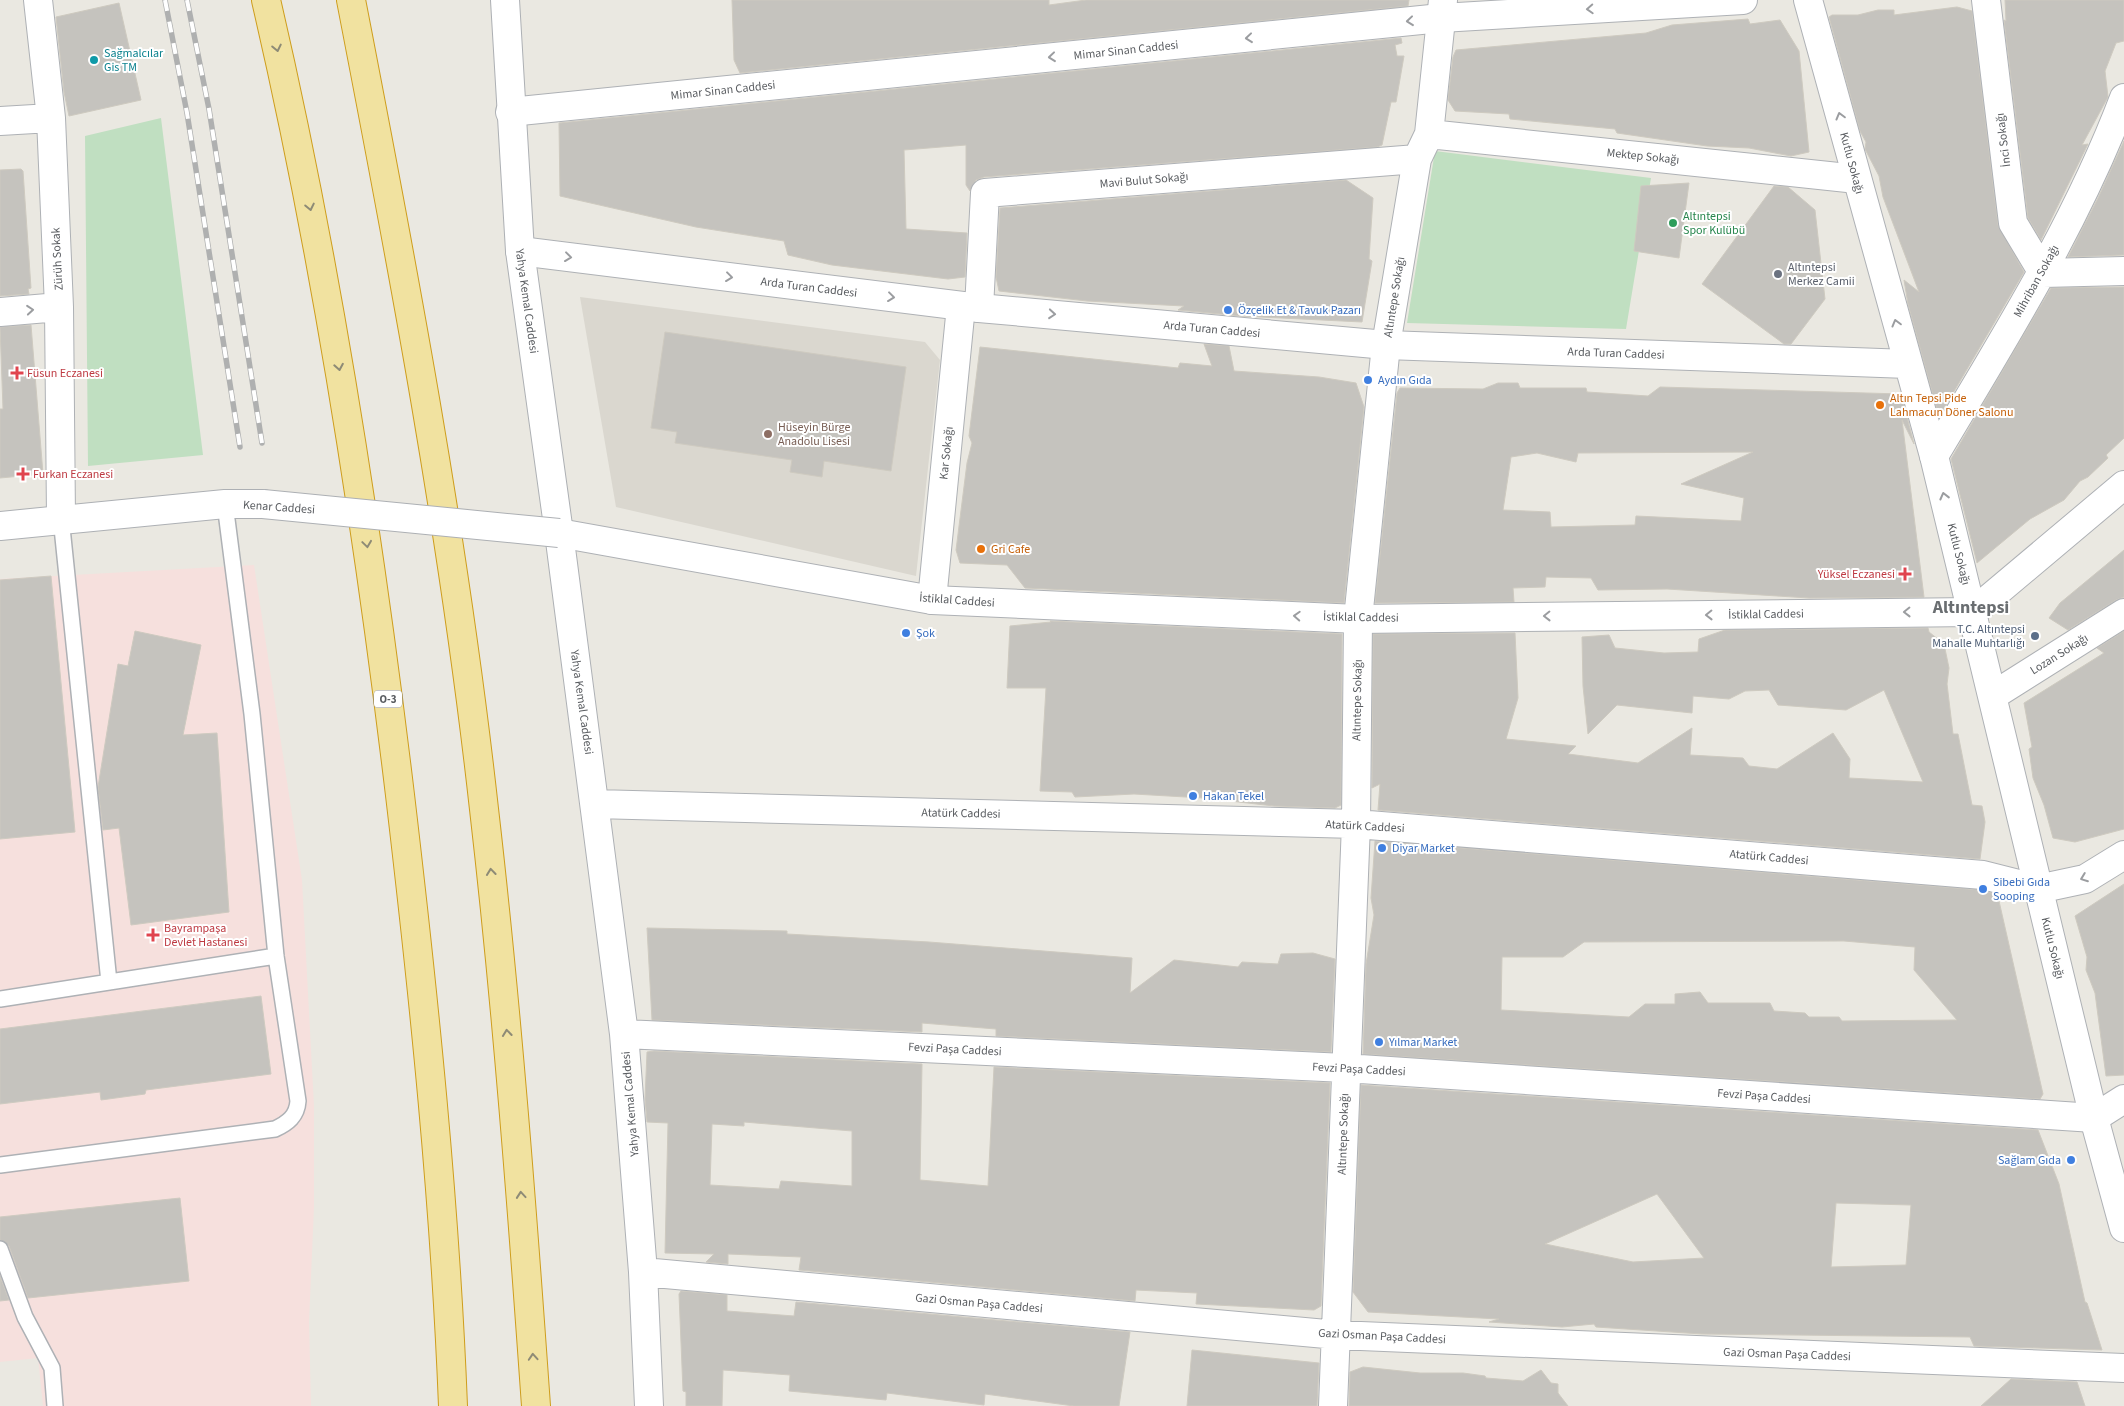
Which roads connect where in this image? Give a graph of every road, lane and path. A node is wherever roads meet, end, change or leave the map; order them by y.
1 (38, 0) edge
2 (266, 0) edge
3 (351, 0) edge
4 (505, 0) edge
5 (1743, 0) edge
6 (1808, 0) edge
7 (1986, 0) edge
8 (1442, 9) edge
9 (2124, 98) edge
10 (510, 112) junction
11 (51, 118) junction
12 (0, 121) edge
13 (2119, 125) edge
14 (1429, 134) junction
15 (1417, 159) junction
16 (1856, 179) junction
17 (520, 251) junction
18 (2124, 271) edge
19 (2043, 273) junction
20 (59, 307) junction
21 (970, 307) junction
22 (0, 312) edge
23 (1386, 344) junction
24 (1908, 364) junction
25 (1934, 456) junction
26 (2124, 485) edge
27 (224, 504) junction
28 (61, 518) junction
29 (0, 526) edge
30 (559, 533) junction
31 (932, 600) junction
32 (1973, 612) junction
33 (2124, 613) edge
34 (1358, 618) junction
35 (1994, 695) junction
36 (595, 804) junction
37 (1356, 824) junction
38 (2124, 855) edge
39 (2038, 889) junction
40 (276, 956) junction
41 (109, 982) junction
42 (0, 999) edge
43 (624, 1034) junction
44 (1344, 1068) junction
45 (2124, 1099) edge
46 (2094, 1118) junction
47 (0, 1165) edge
48 (2124, 1228) edge
49 (0, 1249) edge
50 (643, 1272) junction
51 (1337, 1335) junction
52 (2124, 1368) edge
53 (56, 1406) edge
54 (454, 1406) edge
55 (536, 1406) edge
56 (649, 1406) edge
57 (1333, 1406) edge

1 - 11 street, Zürüh Sokak
2 -> 54 highway, O-3
55 -> 3 highway
4 - 10 street, Yahya Kemal Caddesi
5 -> 8 street, Mimar Sinan Caddesi
16 -> 6 street, Kutlu Sokağı
7 - 19 street, İnci Sokağı
8 -> 10 street, Mimar Sinan Caddesi
8 - 14 street, Altıntepe Sokağı
9 - 13 street, Mihriban Sokağı
10 - 17 street, Yahya Kemal Caddesi
11 - 12 street
11 - 20 street, Zürüh Sokak
13 - 19 street, Mihriban Sokağı
14 - 15 street, Altıntepe Sokağı
14 - 16 street, Mektep Sokağı
15 - 21 street, Mavi Bulut Sokağı
15 - 23 street, Altıntepe Sokağı
24 -> 16 street, Kutlu Sokağı
17 -> 21 street, Arda Turan Caddesi
17 - 30 street, Yahya Kemal Caddesi
18 - 19 street
19 - 25 street, Mihriban Sokağı
22 -> 20 street
20 - 28 street, Zürüh Sokak
21 -> 23 street, Arda Turan Caddesi
21 - 31 street, Kar Sokağı
23 - 24 street, Arda Turan Caddesi
23 - 34 street, Altıntepe Sokağı
24 - 25 street, Kutlu Sokağı
32 -> 25 street, Kutlu Sokağı
26 - 32 street
27 - 28 street, Kenar Caddesi
27 - 30 street, Kenar Caddesi, bridge
27 - 40 lane
28 - 29 street, Kenar Caddesi
28 - 41 lane
30 - 31 street, İstiklal Caddesi
30 - 36 street, Yahya Kemal Caddesi
34 -> 31 street, İstiklal Caddesi
32 -> 34 street, İstiklal Caddesi
32 - 35 street, Kutlu Sokağı
33 - 35 street, Lozan Sokağı
34 - 37 street, Altıntepe Sokağı
35 - 39 street, Kutlu Sokağı
36 - 37 street, Atatürk Caddesi
36 - 43 street, Yahya Kemal Caddesi
37 - 39 street, Atatürk Caddesi
37 - 44 street, Altıntepe Sokağı
38 -> 39 street, Atatürk Caddesi
39 - 46 street, Kutlu Sokağı
40 - 41 lane
40 - 47 lane
41 - 42 lane
43 - 44 street, Fevzi Paşa Caddesi
43 - 50 street, Yahya Kemal Caddesi
44 - 46 street, Fevzi Paşa Caddesi
44 - 51 street, Altıntepe Sokağı
45 - 46 street
46 - 48 street, Kutlu Sokağı
49 - 53 lane
50 - 51 street, Gazi Osman Paşa Caddesi
50 - 56 street, Yahya Kemal Caddesi
51 - 52 street, Gazi Osman Paşa Caddesi
51 - 57 street, Altıntepe Sokağı

